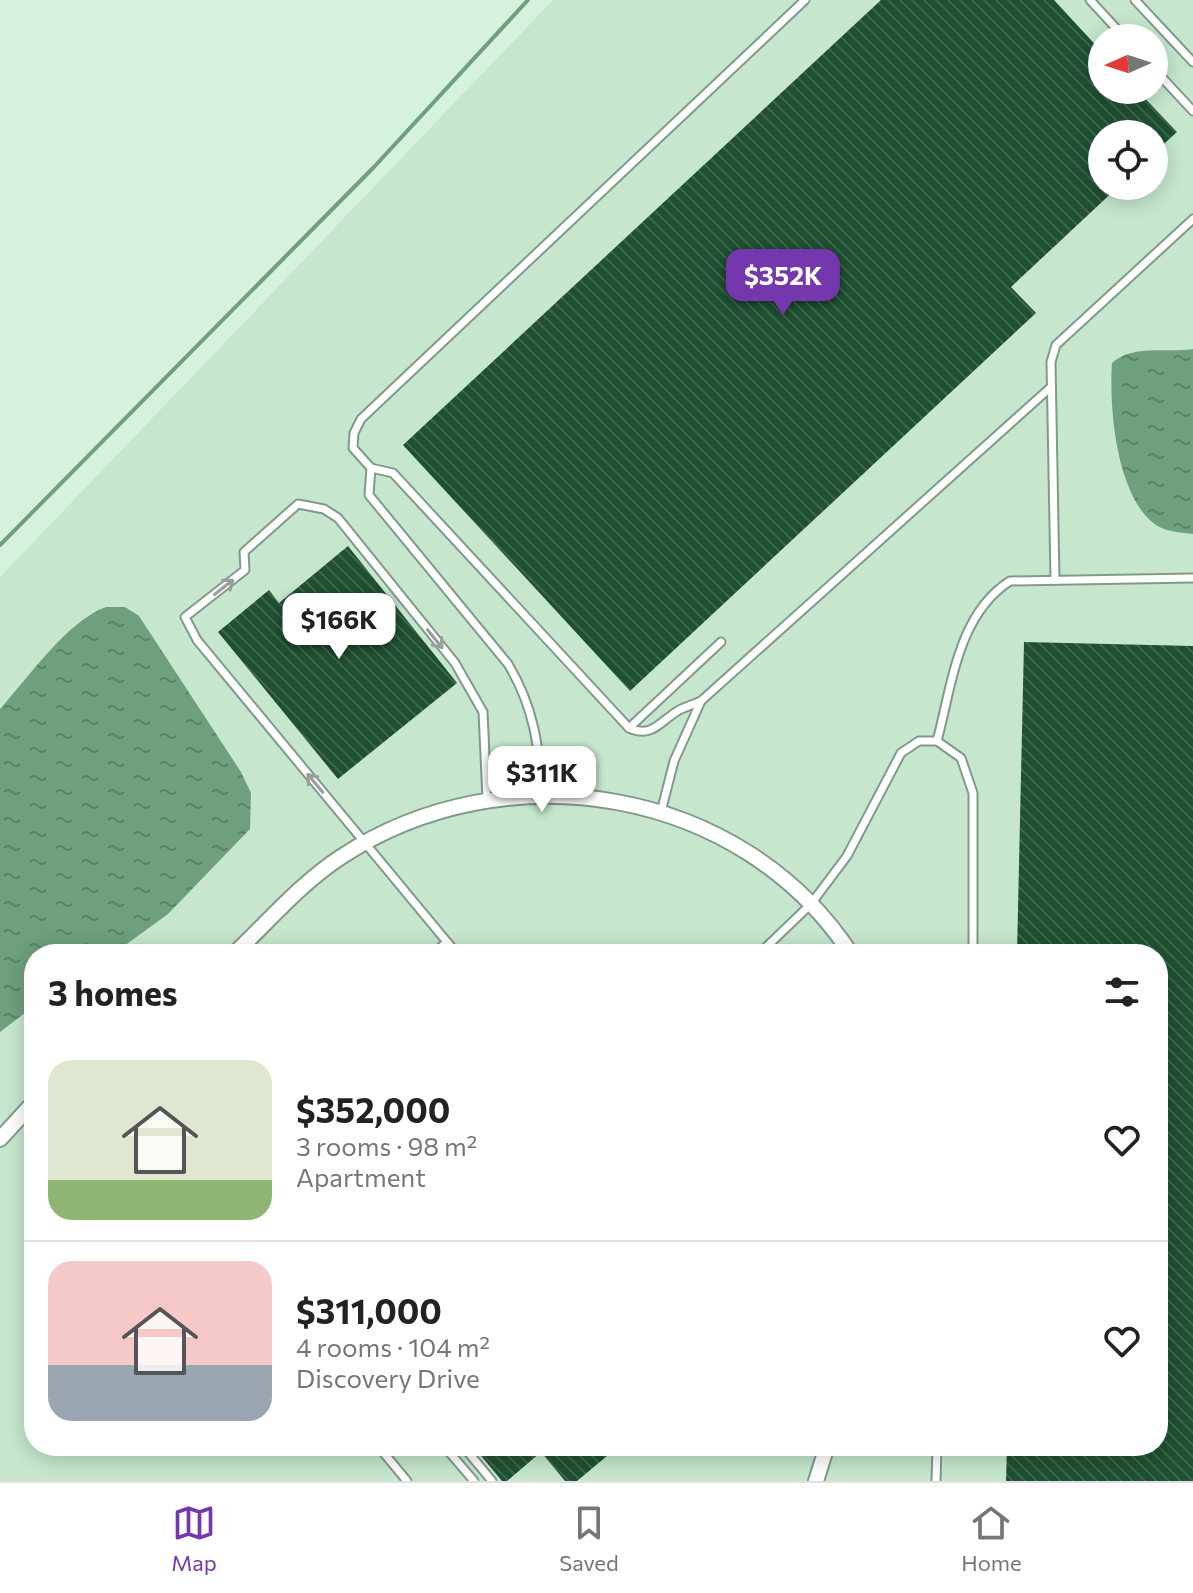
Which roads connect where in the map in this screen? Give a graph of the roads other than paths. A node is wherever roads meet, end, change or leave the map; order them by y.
1 (805, 0) edge
2 (1090, 0) edge
3 (1135, 0) edge
4 (1112, 24) edge
5 (1193, 62) edge
6 (1168, 84) edge
7 (1193, 111) edge
8 (1193, 219) edge
9 (1051, 387) junction
10 (371, 468) junction
11 (1193, 578) edge
12 (1055, 580) junction
13 (721, 642) dead end
14 (701, 701) junction
15 (629, 728) junction
16 (937, 741) junction
17 (542, 795) junction
18 (487, 799) junction
19 (661, 812) junction
20 (366, 843) junction
21 (811, 904) junction
22 (447, 942) joint
23 (244, 944) edge
24 (445, 944) edge
25 (769, 944) edge
26 (843, 944) edge
27 (973, 944) edge
28 (24, 1112) edge
29 (21, 1115) junction
30 (24, 1118) edge
31 (0, 1139) edge
32 (386, 1456) edge
33 (453, 1456) edge
34 (471, 1456) edge
35 (824, 1456) edge
36 (937, 1456) edge
37 (407, 1481) edge
38 (474, 1481) edge
39 (492, 1481) edge
40 (816, 1481) edge
41 (936, 1481) edge

1 - 10 lane
2 - 4 lane
3 - 5 lane
6 - 7 lane
8 - 9 lane
9 - 12 lane
9 - 14 lane
10 - 15 lane
10 - 17 lane
11 - 12 lane
12 - 16 lane
13 - 15 lane
14 - 15 lane
14 - 19 lane
16 - 21 lane
16 - 27 lane
17 - 18 street
17 - 19 street
18 - 20 street
20 -> 18 lane
19 - 21 street
20 - 22 lane
20 - 23 street
21 - 25 lane
21 - 26 street
22 - 24 lane
28 - 29 street
29 - 30 lane
29 - 31 street
32 - 37 lane
33 - 38 lane
34 - 39 lane
35 - 40 street
36 - 41 lane

